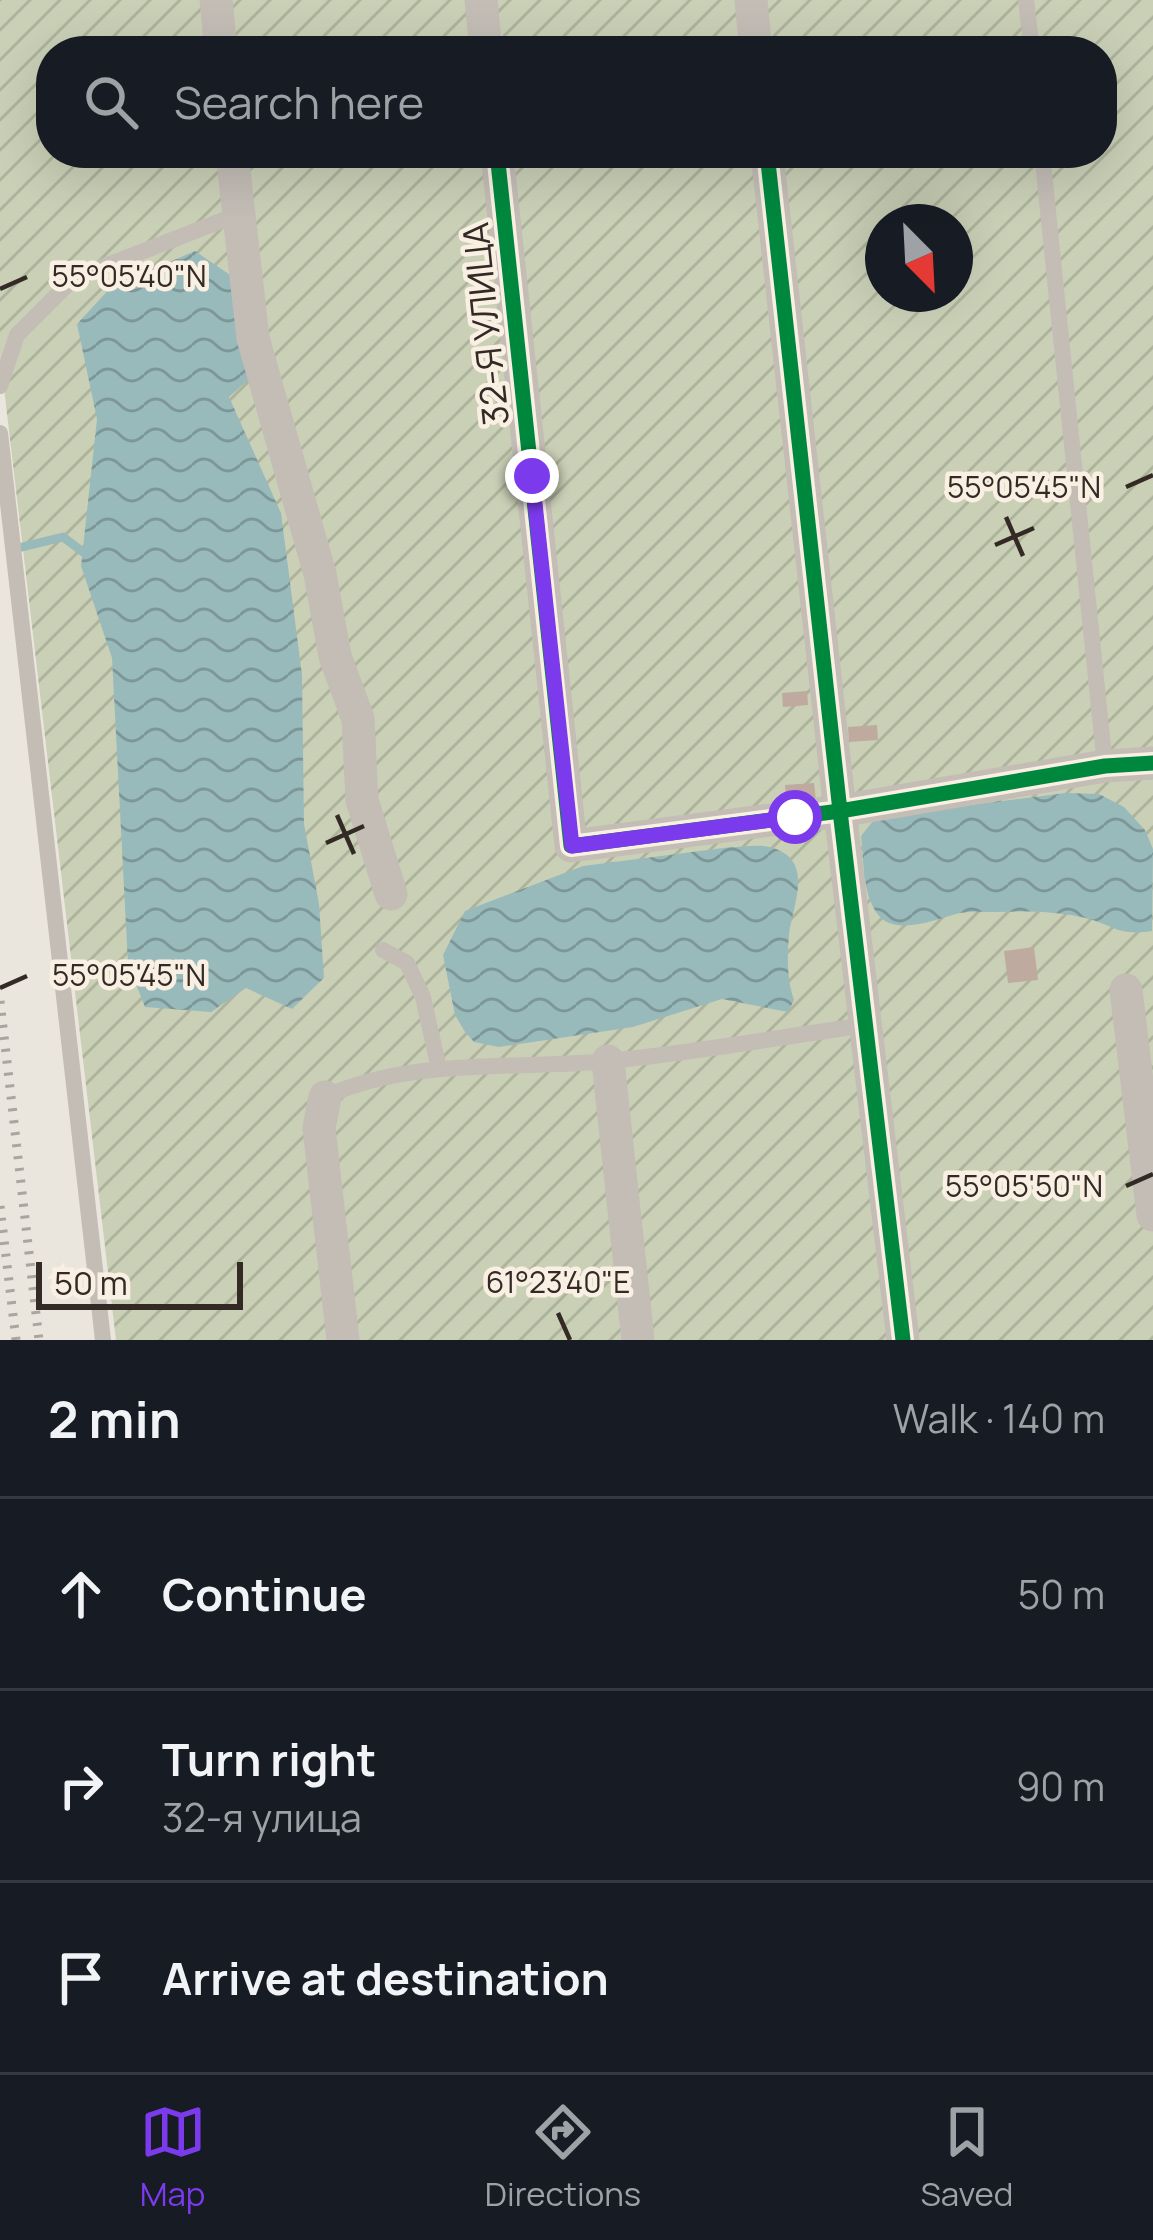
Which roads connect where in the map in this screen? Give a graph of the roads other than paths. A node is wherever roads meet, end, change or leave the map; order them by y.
1 (216, 0) edge
2 (481, 0) edge
3 (751, 0) edge
4 (1027, 0) edge
5 (220, 36) edge
6 (485, 36) edge
7 (755, 36) edge
8 (1031, 36) edge
9 (234, 168) edge
10 (499, 168) edge
11 (769, 168) edge
12 (1044, 168) edge
13 (239, 214) junction
14 (0, 386) edge
15 (0, 433) edge
16 (1153, 763) edge
17 (1105, 766) junction
18 (839, 811) junction
19 (391, 894) dead end
20 (383, 950) dead end
21 (1126, 990) dead end
22 (866, 1025) junction
23 (608, 1061) junction
24 (439, 1069) junction
25 (325, 1097) joint
26 (1153, 1215) edge
27 (103, 1340) edge
28 (343, 1340) edge
29 (638, 1340) edge
30 (903, 1340) edge

1 - 5 street
2 - 6 street
3 - 7 street
4 - 8 lane
9 - 13 street
10 - 18 street, 32-Я УЛИЦА
11 - 18 street
12 - 17 lane
13 - 14 lane
13 - 19 street
15 - 27 lane
16 - 17 street
17 - 18 street
18 - 22 street
20 - 24 lane
21 - 26 street
22 - 23 lane
22 - 30 street
23 - 24 lane
23 - 29 street
24 - 25 lane
25 - 28 street

